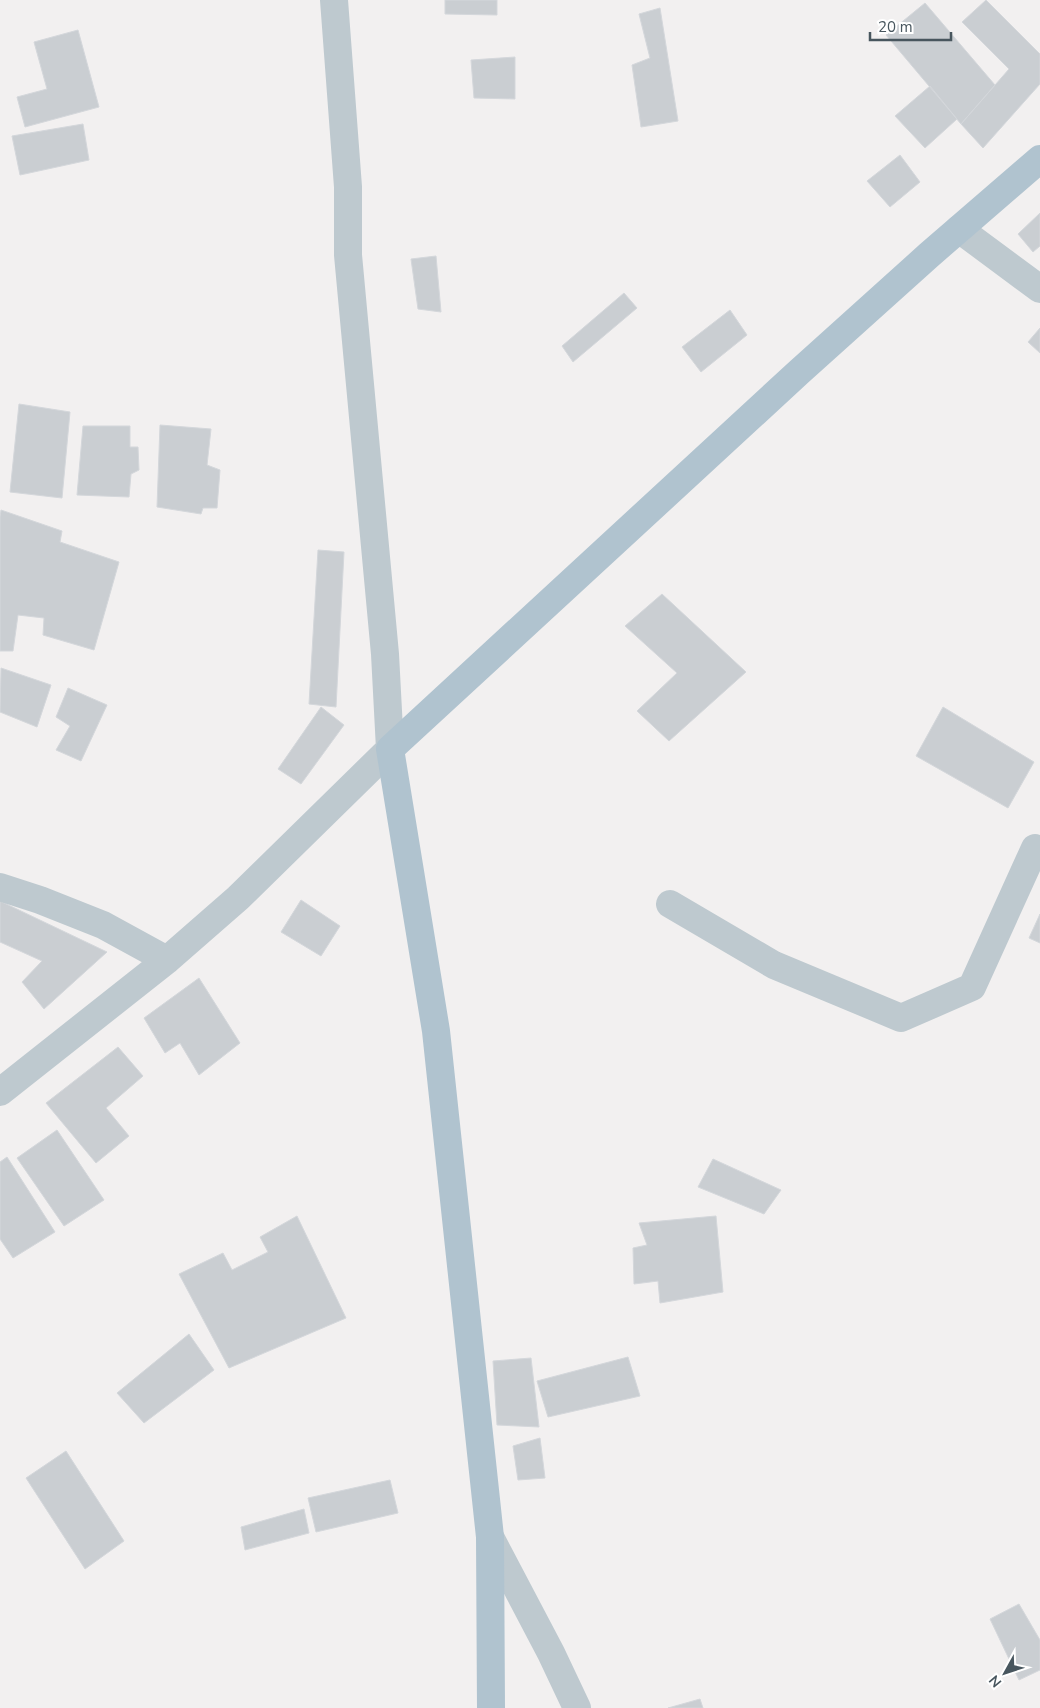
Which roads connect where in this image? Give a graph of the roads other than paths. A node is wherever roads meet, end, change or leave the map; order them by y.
1 (334, 0) edge
2 (1040, 159) edge
3 (959, 229) junction
4 (1040, 289) edge
5 (390, 749) junction
6 (1038, 846) edge
7 (0, 887) edge
8 (670, 904) dead end
9 (167, 960) junction
10 (0, 1092) edge
11 (490, 1537) junction
12 (491, 1708) edge
13 (577, 1708) edge

1 - 5 street
2 - 3 main road
3 - 4 street
3 - 5 main road
5 - 9 street
5 - 11 main road
6 - 8 street
7 - 9 street
9 - 10 street
11 - 12 main road
11 - 13 street

